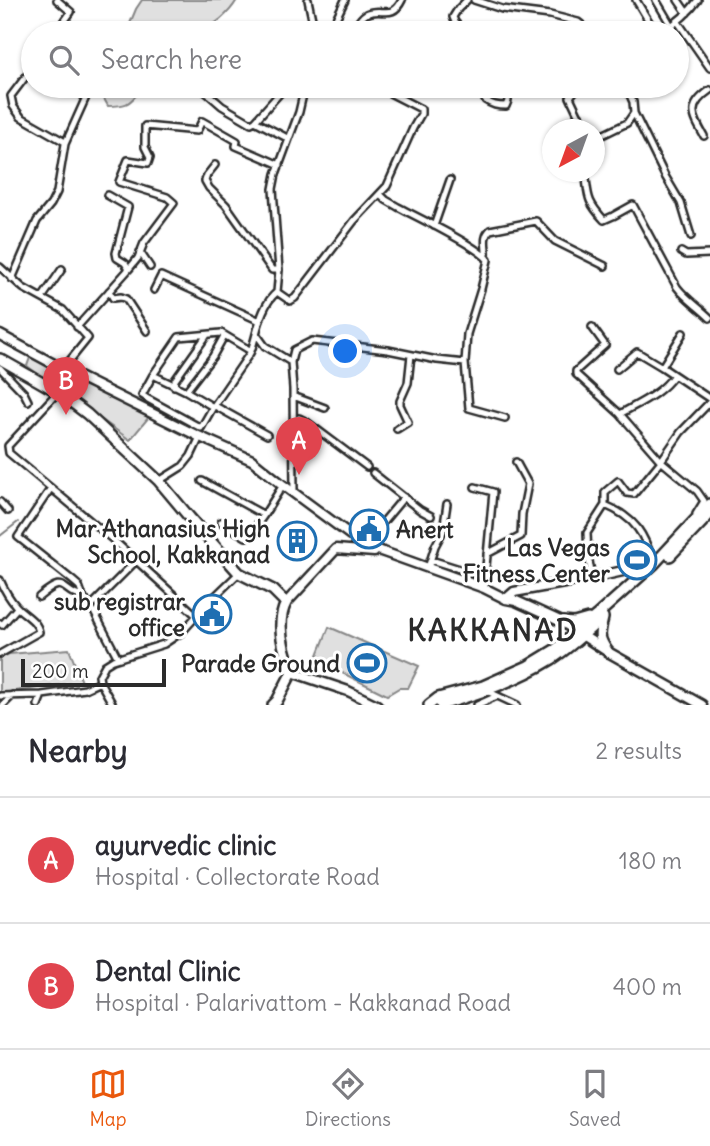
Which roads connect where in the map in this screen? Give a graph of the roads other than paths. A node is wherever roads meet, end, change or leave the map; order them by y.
1 (57, 0) edge
2 (308, 0) edge
3 (345, 0) edge
4 (402, 0) edge
5 (467, 0) edge
6 (474, 0) edge
7 (636, 0) edge
8 (656, 0) edge
9 (678, 0) edge
10 (698, 0) edge
11 (687, 13) junction
12 (65, 21) edge
13 (312, 21) edge
14 (335, 21) edge
15 (361, 21) edge
16 (454, 21) edge
17 (574, 21) edge
18 (650, 21) edge
19 (669, 21) edge
20 (679, 21) edge
21 (689, 38) edge
22 (710, 68) edge
23 (21, 83) edge
24 (710, 90) edge
25 (85, 98) edge
26 (213, 98) edge
27 (275, 98) edge
28 (303, 98) edge
29 (400, 98) edge
30 (485, 98) edge
31 (508, 98) edge
32 (570, 98) edge
33 (631, 98) edge
34 (634, 113) junction
35 (582, 119) edge
36 (255, 121) junction
37 (605, 131) edge
38 (704, 136) dead end
39 (289, 139) junction
40 (65, 142) junction
41 (215, 165) dead end
42 (280, 165) junction
43 (450, 180) dead end
44 (586, 182) edge
45 (380, 194) junction
46 (107, 195) dead end
47 (434, 226) junction
48 (691, 236) dead end
49 (140, 252) junction
50 (681, 252) dead end
51 (710, 254) edge
52 (486, 256) junction
53 (605, 266) dead end
54 (0, 267) edge
55 (150, 267) dead end
56 (62, 269) dead end
57 (129, 270) junction
58 (279, 270) junction
59 (12, 279) junction
60 (154, 290) dead end
61 (109, 291) junction
62 (277, 292) junction
63 (42, 298) junction
64 (710, 318) edge
65 (260, 321) junction
66 (77, 327) junction
67 (592, 327) dead end
68 (147, 331) dead end
69 (683, 333) dead end
70 (0, 335) edge
71 (207, 335) junction
72 (257, 335) junction
73 (224, 336) junction
74 (251, 351) junction
75 (411, 355) junction
76 (291, 362) junction
77 (465, 363) junction
78 (1, 364) edge
79 (662, 367) junction
80 (63, 369) junction
81 (617, 369) dead end
82 (153, 375) junction
83 (674, 375) junction
84 (174, 386) junction
85 (186, 391) junction
86 (58, 392) junction
87 (293, 396) junction
88 (28, 401) dead end
89 (710, 401) edge
90 (214, 406) junction
91 (326, 408) dead end
92 (704, 408) junction
93 (620, 414) junction
94 (710, 414) edge
95 (505, 418) dead end
96 (293, 424) junction
97 (397, 429) dead end
98 (267, 435) dead end
99 (201, 437) junction
100 (7, 448) junction
101 (0, 453) edge
102 (661, 461) junction
103 (516, 462) dead end
104 (367, 467) dead end
105 (373, 473) dead end
106 (159, 481) junction
107 (202, 481) dead end
108 (283, 485) junction
109 (475, 487) dead end
110 (51, 488) junction
111 (294, 494) junction
112 (404, 497) junction
113 (0, 502) edge
114 (447, 504) dead end
115 (605, 505) junction
116 (8, 510) dead end
117 (709, 512) edge
118 (264, 515) junction
119 (431, 516) dead end
120 (220, 522) dead end
121 (690, 525) junction
122 (364, 545) junction
123 (380, 552) junction
124 (487, 554) junction
125 (136, 561) junction
126 (429, 564) junction
127 (654, 564) junction
128 (239, 573) junction
129 (485, 577) junction
130 (592, 578) junction
131 (0, 580) edge
132 (484, 588) junction
133 (39, 597) dead end
134 (83, 597) junction
135 (508, 599) junction
136 (286, 603) junction
137 (91, 607) junction
138 (17, 608) junction
139 (197, 616) junction
140 (600, 616) junction
141 (0, 623) edge
142 (564, 625) junction
143 (578, 635) junction
144 (556, 649) junction
145 (608, 652) junction
146 (0, 654) edge
147 (118, 658) junction
148 (292, 672) junction
149 (100, 682) junction
150 (487, 691) junction
151 (13, 695) junction
152 (43, 695) junction
153 (0, 696) edge
154 (497, 696) junction
155 (513, 704) edge
156 (3, 705) edge
157 (38, 705) edge
158 (113, 705) edge
159 (273, 705) edge
160 (377, 705) edge
161 (435, 705) edge
162 (477, 705) edge
163 (702, 705) edge

1 - 12 street
2 - 13 street
3 - 14 street
4 - 15 street
5 - 16 street
6 - 17 street
7 - 18 street
8 - 19 street
9 - 11 street
10 - 11 street
11 - 20 street
21 - 22 street
23 - 40 street
24 - 38 street
25 - 40 street
26 - 36 street
27 - 36 street
28 - 39 street
29 - 45 street
30 - 31 street
32 - 35 street
33 - 34 street
34 - 37 street
34 - 48 street
36 - 39 street
39 - 42 street
40 - 59 street
41 - 58 street
42 - 49 street
42 - 58 street
43 - 47 street
44 - 64 street
45 - 47 street
45 - 62 street
46 - 57 street
47 - 52 street
49 - 55 street
49 - 57 street
50 - 51 street
52 - 53 street
52 - 77 street
54 - 59 street
56 - 63 street
57 - 61 street
58 - 62 street
59 - 63 street
60 - 65 street
61 - 66 street
61 - 68 street
62 - 65 street
63 - 66 street
65 - 72 street
66 - 80 street
67 - 93 street
69 - 79 street
70 - 80 street
71 - 73 street
71 - 82 street
71 - 84 street
72 - 74 street
72 - 76 street
73 - 74 street
73 - 85 street
74 - 90 street
75 - 76 street
75 - 77 street
75 - 97 street
76 - 87 street
77 - 95 street
78 - 86 main road
78 - 88 street
79 - 81 street
79 - 83 street
80 - 99 street
82 - 84 street
82 - 90 street
83 - 89 street
83 - 93 street
84 - 85 street
85 - 90 street
86 - 100 street
86 - 106 main road
87 - 91 street
87 - 96 street
89 - 92 street
90 - 98 street
92 - 94 street
92 - 102 street
93 - 102 street
96 - 104 street
96 - 111 street
99 - 106 street
99 - 108 street
100 - 101 street
100 - 110 street
102 - 115 street
102 - 121 street
103 - 124 street
105 - 112 street
106 - 128 main road
107 - 118 street
108 - 111 street
108 - 118 street
109 - 124 street
110 - 125 street
110 - 134 street
111 - 122 street
112 - 119 street
112 - 122 street
113 - 116 street
114 - 126 street
115 - 127 street
115 - 130 street
117 - 121 main road
117 - 140 main road
118 - 120 street
121 - 127 main road
122 - 123 street
123 - 126 street
123 - 136 street
124 - 129 street
125 - 137 street
125 - 139 street
126 - 129 street
126 - 132 street
127 - 130 street
127 - 140 main road
128 - 136 main road
128 - 139 street
129 - 132 street
130 - 135 street
131 - 138 street
132 - 135 street
133 - 134 street
134 - 137 street
135 - 142 street
136 - 148 main road
137 - 147 street
138 - 141 street
138 - 146 street
139 - 147 street
140 - 142 main road
140 - 143 main road
140 - 145 main road
142 - 143 street
142 - 144 main road
143 - 144 main road
143 - 145 street
143 - 150 main road
144 - 161 main road
145 - 163 street
147 - 149 street
148 - 159 main road
148 - 160 street
149 - 152 street
149 - 158 street
150 - 154 street
150 - 161 main road
151 - 152 street
151 - 153 street
151 - 156 street
152 - 157 street
154 - 155 street
154 - 162 street

